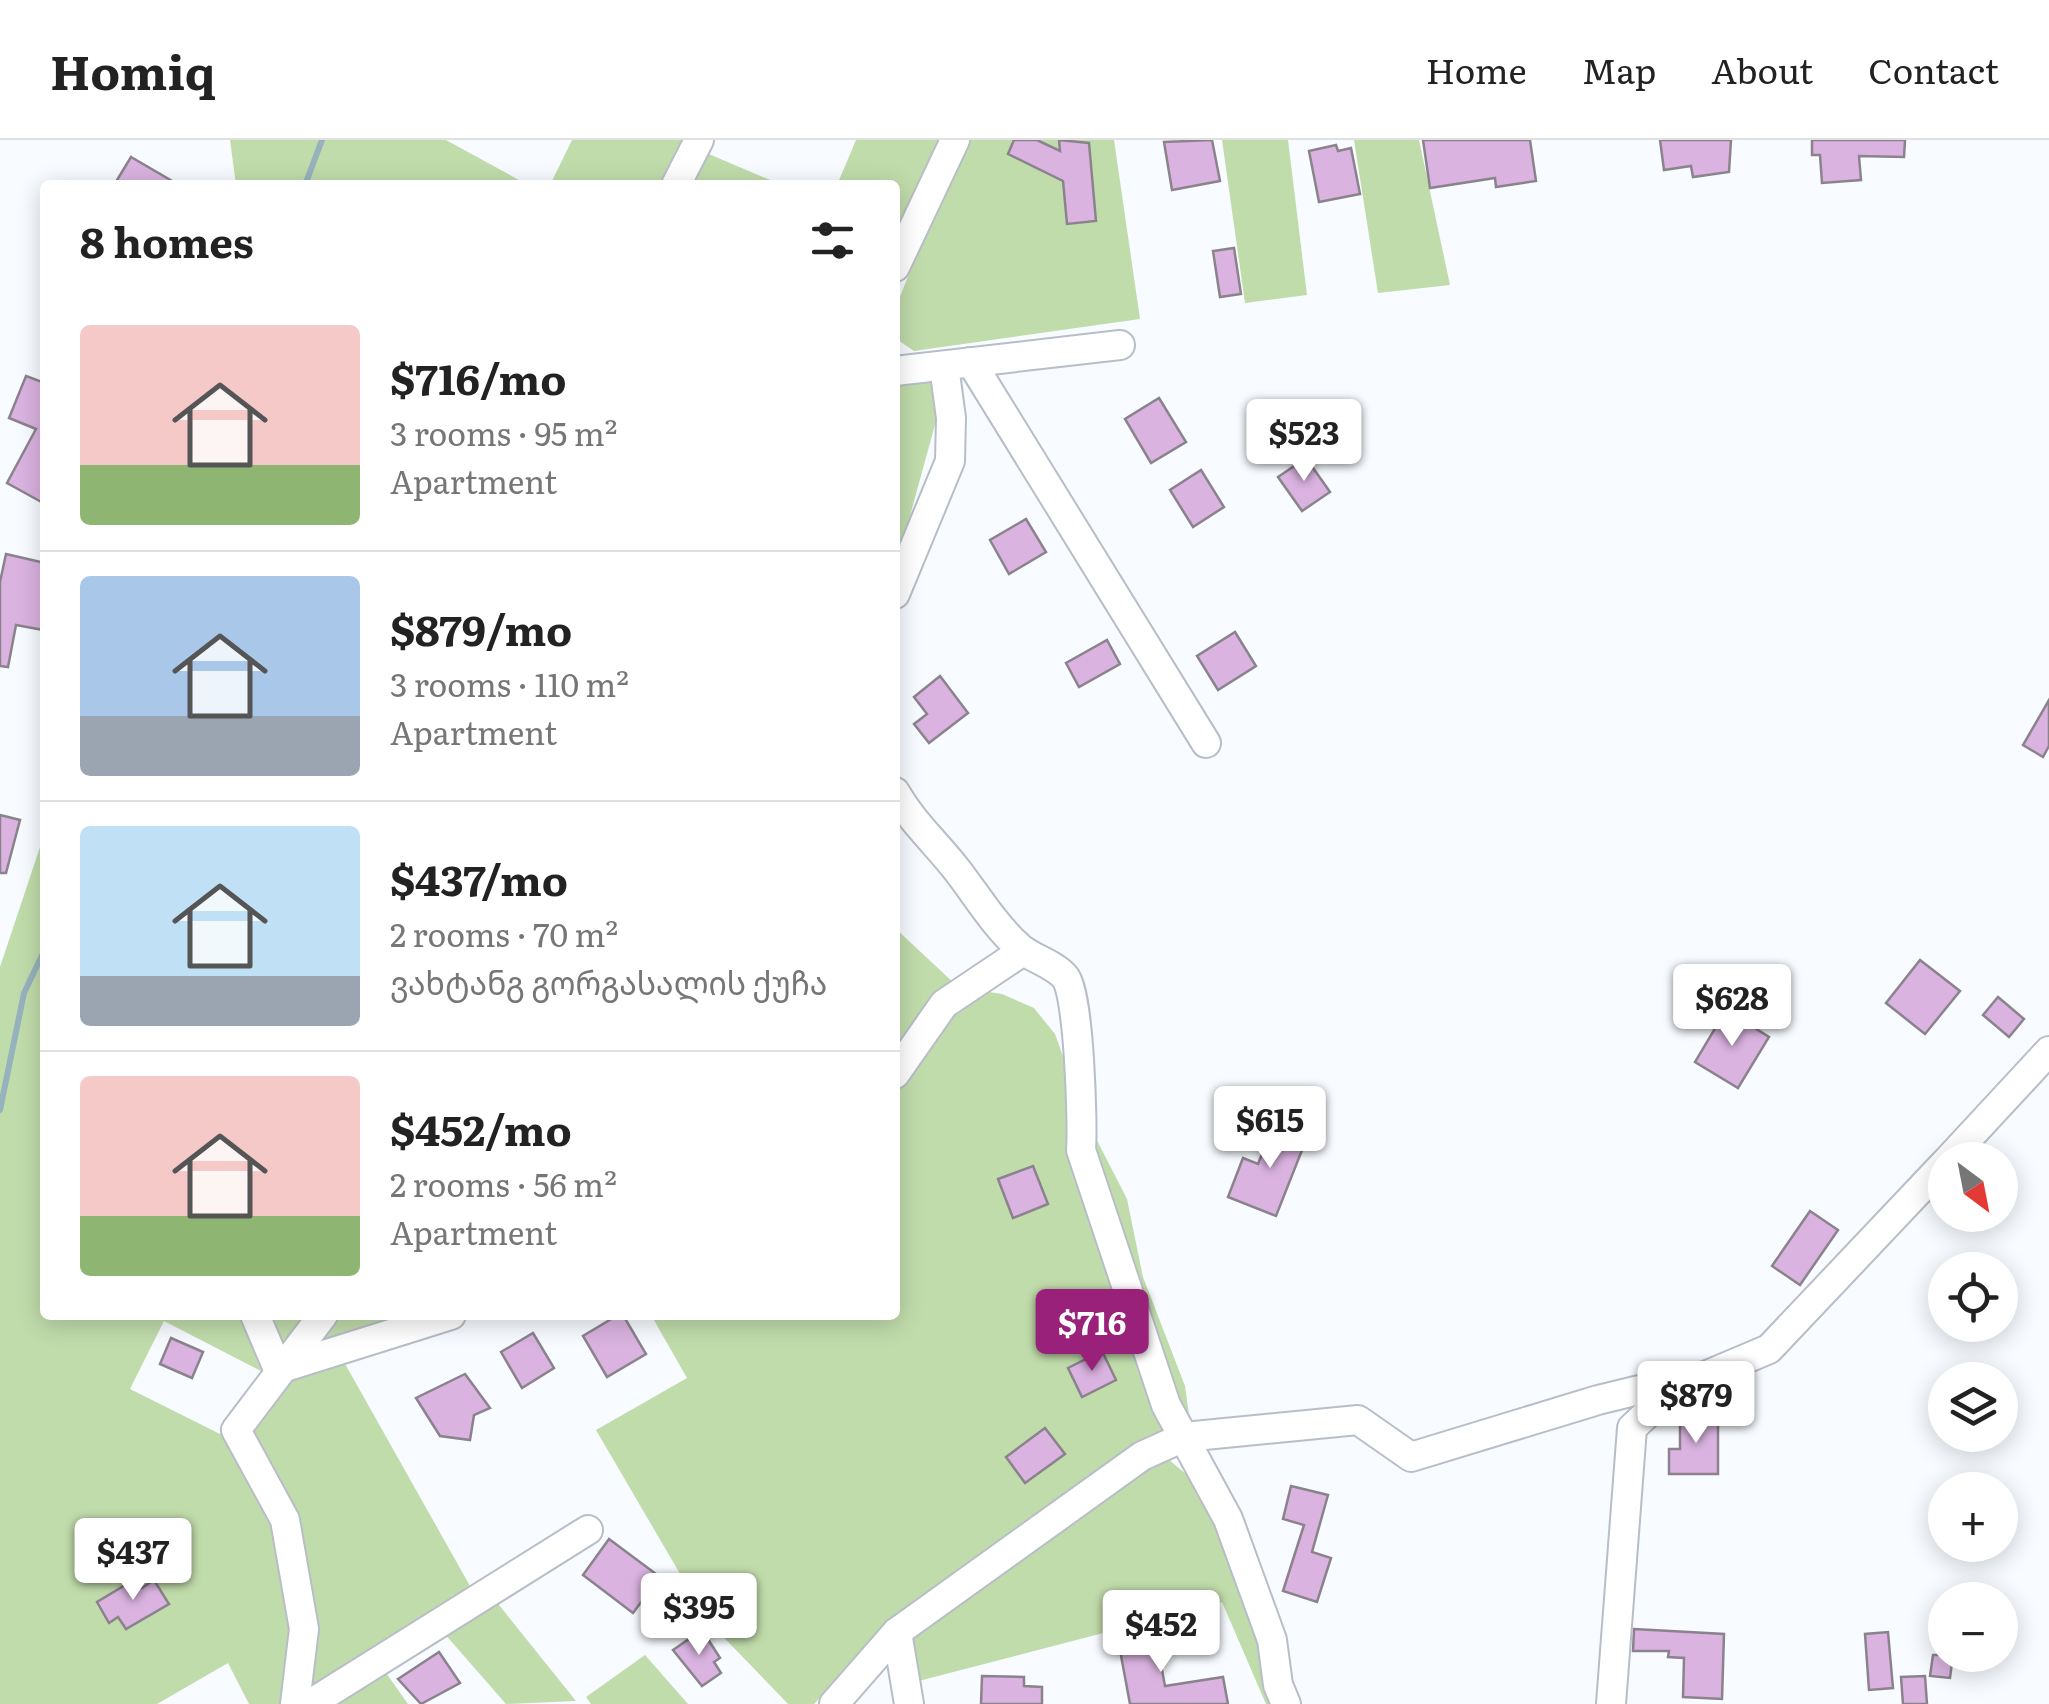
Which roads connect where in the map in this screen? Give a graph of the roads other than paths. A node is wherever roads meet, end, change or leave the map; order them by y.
1 (699, 140) edge
2 (954, 140) edge
3 (679, 180) edge
4 (900, 256) edge
5 (1120, 345) dead end
6 (957, 364) junction
7 (900, 370) edge
8 (900, 582) edge
9 (1206, 743) dead end
10 (900, 800) edge
11 (1023, 951) junction
12 (2049, 1051) edge
13 (900, 1067) edge
14 (1965, 1142) edge
15 (1928, 1181) edge
16 (257, 1320) edge
17 (318, 1320) edge
18 (435, 1320) edge
19 (278, 1369) junction
20 (1672, 1390) junction
21 (1184, 1437) junction
22 (588, 1530) dead end
23 (897, 1632) junction
24 (295, 1704) edge
25 (310, 1704) edge
26 (834, 1704) edge
27 (909, 1704) edge
28 (1286, 1704) edge
29 (1610, 1704) edge

1 - 3 street
2 - 4 street
5 - 6 street
6 - 7 street
6 - 8 street
6 - 9 street
10 - 11 street
11 - 13 street
11 - 21 street
12 - 14 street
15 - 20 street
16 - 19 street
17 - 19 street
18 - 19 street
19 - 24 street
20 - 21 street
20 - 29 street
21 - 23 street
21 - 28 street
22 - 25 street
23 - 26 street
23 - 27 street

